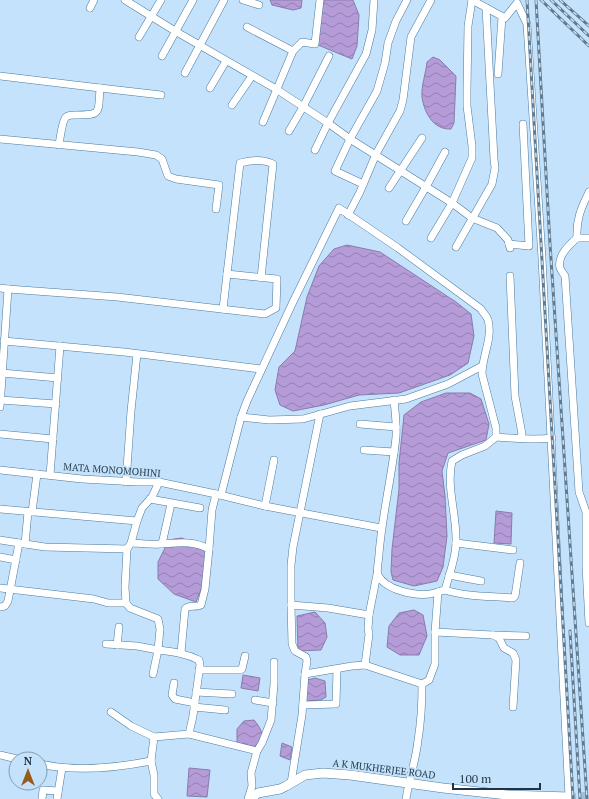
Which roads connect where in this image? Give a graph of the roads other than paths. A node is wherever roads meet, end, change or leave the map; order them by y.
1 (94, 0) edge
2 (125, 0) edge
3 (161, 0) edge
4 (193, 0) edge
5 (224, 0) edge
6 (243, 0) edge
7 (320, 0) edge
8 (374, 0) edge
9 (407, 0) edge
10 (431, 0) edge
11 (472, 0) edge
12 (517, 2) edge
13 (258, 5) dead end
14 (90, 8) dead end
15 (486, 8) junction
16 (151, 16) junction
17 (502, 17) junction
18 (247, 27) dead end
19 (175, 31) junction
20 (139, 37) dead end
21 (200, 45) junction
22 (293, 51) junction
23 (162, 56) dead end
24 (330, 56) dead end
25 (226, 61) junction
26 (185, 73) dead end
27 (498, 74) dead end
28 (0, 76) edge
29 (252, 76) junction
30 (100, 88) junction
31 (210, 88) dead end
32 (276, 90) junction
33 (161, 95) dead end
34 (232, 105) dead end
35 (303, 108) junction
36 (263, 122) dead end
37 (328, 123) junction
38 (524, 124) dead end
39 (289, 131) dead end
40 (422, 138) dead end
41 (0, 139) edge
42 (350, 139) junction
43 (59, 145) junction
44 (315, 150) dead end
45 (445, 152) dead end
46 (376, 154) junction
47 (400, 170) junction
48 (363, 184) junction
49 (426, 187) junction
50 (388, 188) dead end
51 (589, 192) edge
52 (452, 203) junction
53 (216, 209) dead end
54 (350, 213) junction
55 (472, 218) junction
56 (406, 221) dead end
57 (431, 238) dead end
58 (576, 238) junction
59 (589, 238) edge
60 (528, 241) junction
61 (541, 242) junction
62 (456, 247) dead end
63 (227, 274) junction
64 (510, 276) dead end
65 (261, 278) junction
66 (0, 288) edge
67 (8, 289) junction
68 (223, 309) junction
69 (4, 341) junction
70 (60, 346) junction
71 (137, 354) junction
72 (482, 366) junction
73 (261, 369) junction
74 (2, 372) junction
75 (58, 378) junction
76 (394, 400) junction
77 (0, 404) edge
78 (56, 404) junction
79 (320, 414) junction
80 (241, 417) junction
81 (360, 424) dead end
82 (396, 427) junction
83 (0, 434) edge
84 (496, 437) junction
85 (53, 438) junction
86 (520, 438) junction
87 (552, 438) junction
88 (364, 450) dead end
89 (394, 452) junction
90 (274, 460) dead end
91 (0, 470) edge
92 (37, 474) junction
93 (50, 475) junction
94 (126, 482) junction
95 (159, 482) junction
96 (218, 494) junction
97 (150, 499) junction
98 (171, 504) junction
99 (265, 506) junction
100 (200, 508) dead end
101 (0, 509) edge
102 (30, 512) junction
103 (300, 512) junction
104 (137, 521) junction
105 (381, 528) junction
106 (0, 540) edge
107 (22, 543) junction
108 (456, 543) junction
109 (162, 544) junction
110 (129, 546) junction
111 (209, 549) junction
112 (513, 550) dead end
113 (0, 557) edge
114 (16, 560) junction
115 (520, 563) dead end
116 (378, 574) junction
117 (449, 575) junction
118 (481, 581) dead end
119 (0, 588) edge
120 (11, 590) junction
121 (441, 591) junction
122 (126, 603) junction
123 (291, 605) junction
124 (0, 607) edge
125 (369, 615) junction
126 (589, 623) edge
127 (119, 627) dead end
128 (435, 632) junction
129 (493, 635) junction
130 (526, 636) dead end
131 (106, 644) dead end
132 (117, 645) junction
133 (158, 650) junction
134 (181, 653) junction
135 (244, 656) dead end
136 (274, 662) dead end
137 (365, 665) junction
138 (336, 669) junction
139 (199, 670) junction
140 (153, 674) dead end
141 (305, 674) junction
142 (174, 683) dead end
143 (422, 684) junction
144 (196, 692) junction
145 (232, 694) dead end
146 (255, 700) dead end
147 (273, 703) junction
148 (194, 705) junction
149 (303, 705) junction
150 (513, 707) dead end
151 (225, 710) dead end
152 (111, 712) dead end
153 (189, 734) junction
154 (154, 737) junction
155 (257, 751) junction
156 (151, 761) junction
157 (48, 765) edge
158 (62, 768) junction
159 (408, 782) junction
160 (291, 783) junction
161 (58, 791) junction
162 (537, 797) edge
163 (569, 797) joint
164 (42, 799) edge
165 (56, 799) edge
166 (158, 799) edge
167 (249, 799) edge
168 (406, 799) edge

1 - 14 street
2 - 16 street
3 - 16 street
4 - 19 street
5 - 21 street
6 - 13 street
7 - 22 street
8 - 37 street
9 - 42 street
10 - 46 street
11 - 15 street
11 - 52 street
12 - 17 street
12 - 61 street
15 - 17 street
15 - 55 street
16 - 19 street
16 - 20 street
17 - 27 street
18 - 22 street
19 - 21 street
19 - 23 street
21 - 25 street
21 - 26 street
22 - 32 street
24 - 35 street
25 - 29 street
25 - 31 street
28 - 30 street
29 - 32 street
29 - 34 street
30 - 33 street
30 - 43 street
32 - 35 street
32 - 36 street
35 - 37 street
35 - 39 street
37 - 42 street
37 - 44 street
38 - 60 street
40 - 47 street
41 - 43 street
42 - 46 street
42 - 48 street
43 - 53 street
45 - 49 street
46 - 47 street
46 - 48 street
47 - 49 street
47 - 50 street
48 - 54 street
49 - 52 street
49 - 56 street
51 - 58 street
52 - 55 street
52 - 57 street
54 - 72 street
54 - 73 street
55 - 60 street
55 - 62 street
58 - 59 street
58 - 126 street
60 - 61 street
61 - 87 street
63 - 65 street
63 - 65 street
63 - 68 street
64 - 86 street
65 - 68 street
66 - 67 street
67 - 68 street
67 - 69 street
69 - 70 street
69 - 74 street
70 - 71 street
70 - 75 street
71 - 73 street
71 - 94 street
72 - 76 street
72 - 84 street
73 - 80 street
74 - 75 street
74 - 77 street
75 - 78 street
76 - 79 street
76 - 82 street
77 - 78 street
78 - 85 street
79 - 80 street
79 - 103 street
80 - 96 street
81 - 82 street
82 - 89 street
83 - 85 street
84 - 86 street
84 - 108 street
85 - 93 street
86 - 87 street
87 - 163 street
88 - 89 street
89 - 105 street
90 - 99 street
91 - 92 street, MATA MONOMOHINI
92 - 93 street, MATA MONOMOHINI
92 - 102 street
93 - 94 street, MATA MONOMOHINI
94 - 95 street, MATA MONOMOHINI
95 - 96 street, MATA MONOMOHINI
95 - 97 street
96 - 99 street, MATA MONOMOHINI
96 - 111 street
97 - 98 street
97 - 104 street
98 - 100 street
98 - 109 street
99 - 103 street, MATA MONOMOHINI
101 - 102 street
102 - 104 street
102 - 107 street
103 - 105 street, MATA MONOMOHINI
103 - 123 street
104 - 110 street
105 - 116 street
106 - 107 street
107 - 110 street
107 - 114 street
108 - 112 street
108 - 117 street
109 - 110 street
109 - 111 street
110 - 122 street
111 - 134 street
113 - 114 street
114 - 120 street
115 - 121 street
116 - 121 street
116 - 125 street
117 - 118 street
117 - 121 street
119 - 120 street
120 - 122 street
120 - 124 street
121 - 128 street
122 - 133 street
123 - 125 street
123 - 141 street
125 - 137 street
127 - 132 street
128 - 129 street
128 - 143 street
129 - 130 street
129 - 150 street
131 - 132 street
132 - 133 street
133 - 134 street
133 - 140 street
134 - 139 street
135 - 139 street
136 - 147 street
137 - 138 street
137 - 143 street
138 - 141 street
138 - 149 street
139 - 144 street
141 - 149 street
142 - 148 street
143 - 159 street
144 - 145 street
144 - 148 street
146 - 147 street
147 - 155 street
148 - 151 street
148 - 153 street
149 - 160 street
152 - 154 street
153 - 154 street
153 - 155 street
154 - 156 street
155 - 167 street
156 - 158 street
156 - 166 street
157 - 158 street
158 - 161 street
159 - 160 street, A K MUKHERJEE ROAD
159 - 162 street, A K MUKHERJEE ROAD
159 - 168 street
160 - 167 street, A K MUKHERJEE ROAD
161 - 164 street
161 - 165 street
162 - 163 street, A K MUKHERJEE ROAD

